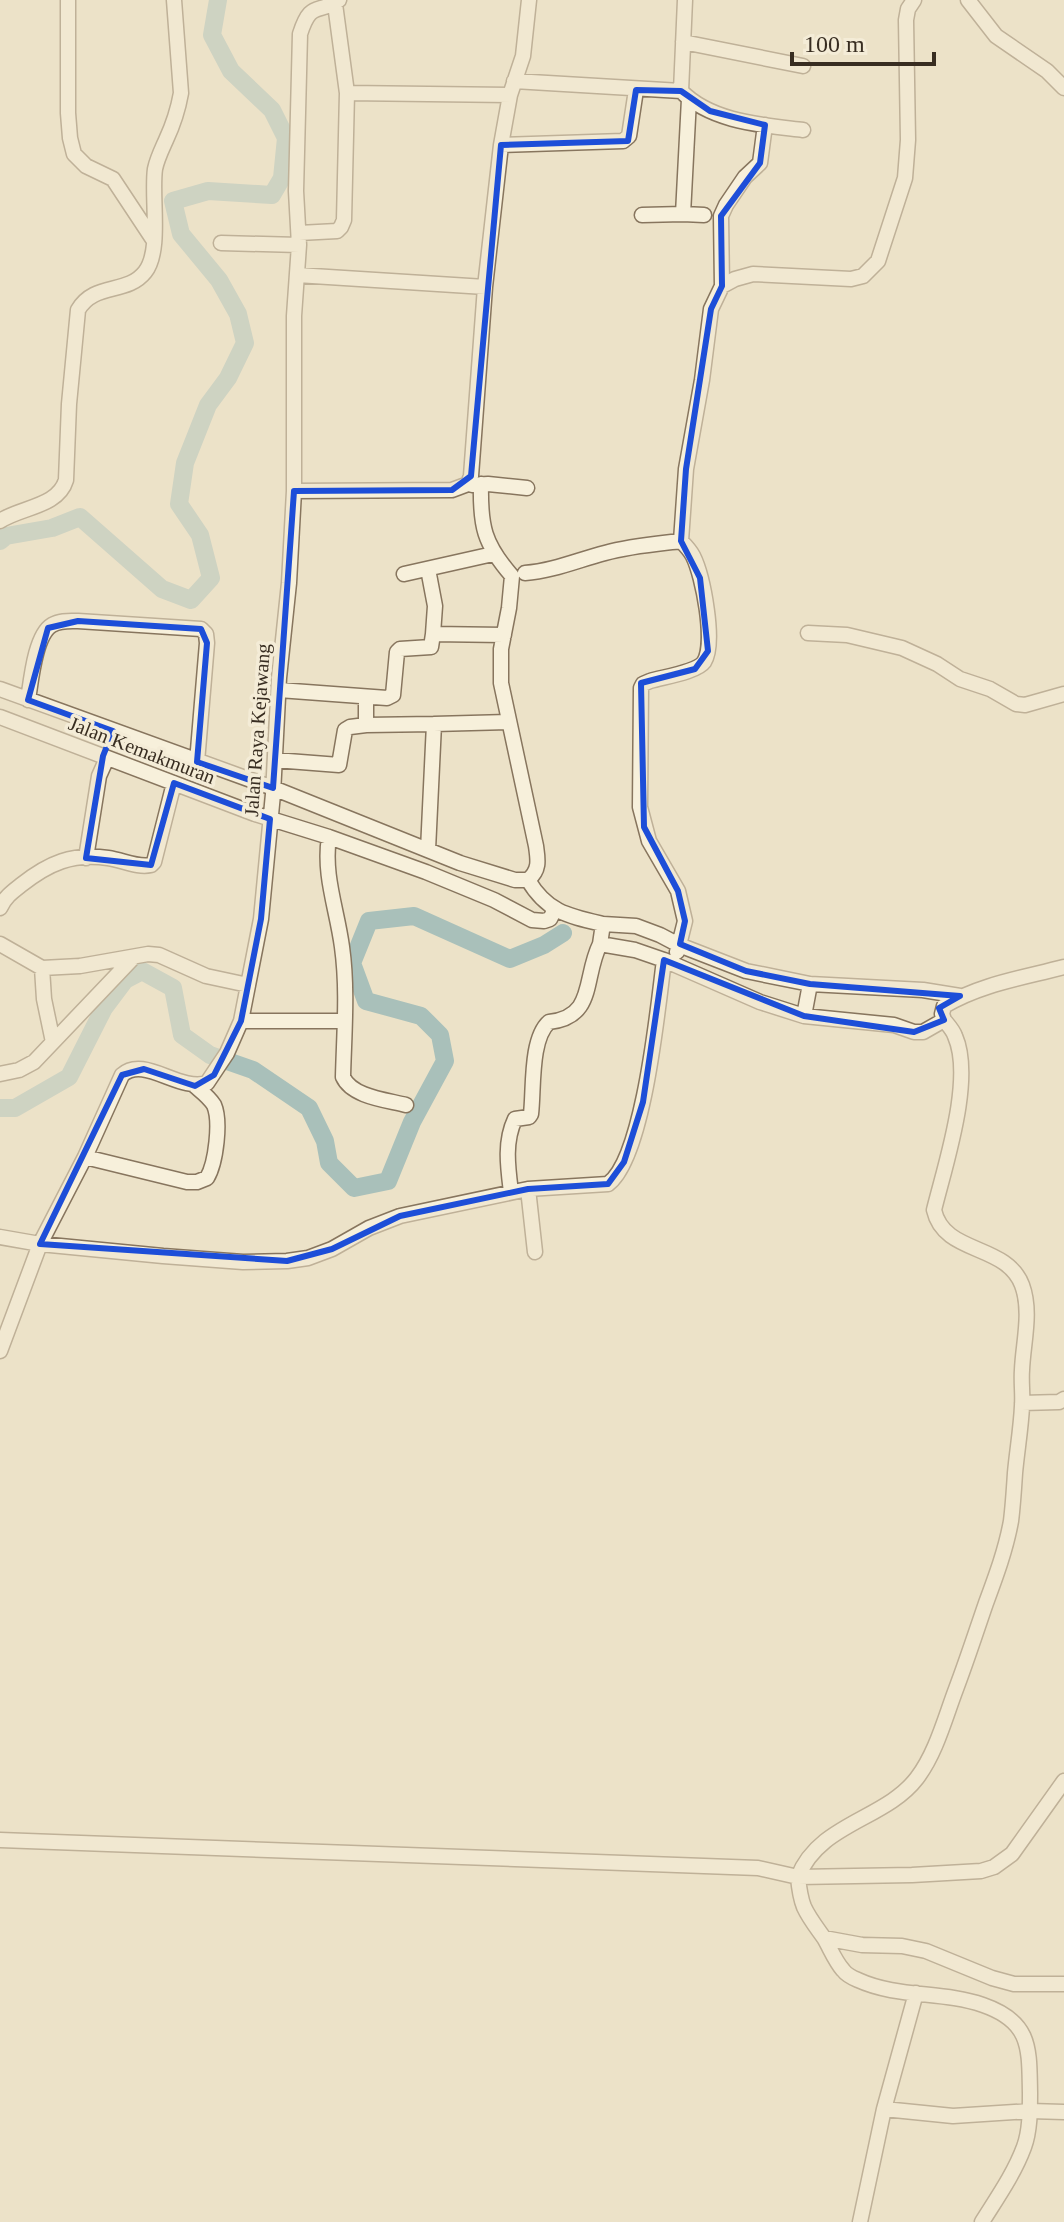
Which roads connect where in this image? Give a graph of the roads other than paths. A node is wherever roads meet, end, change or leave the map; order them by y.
1 (68, 0) edge
2 (174, 0) edge
3 (529, 0) edge
4 (685, 0) edge
5 (914, 0) edge
6 (968, 0) edge
7 (337, 2) edge
8 (683, 42) junction
9 (803, 66) dead end
10 (512, 88) junction
11 (1064, 88) edge
12 (636, 90) junction
13 (347, 93) junction
14 (685, 95) junction
15 (765, 125) junction
16 (803, 130) dead end
17 (501, 145) junction
18 (683, 214) junction
19 (642, 215) dead end
20 (704, 215) dead end
21 (299, 239) junction
22 (154, 241) junction
23 (221, 243) dead end
24 (297, 275) junction
25 (722, 286) junction
26 (485, 287) junction
27 (475, 484) junction
28 (527, 488) dead end
29 (294, 491) junction
30 (0, 521) edge
31 (681, 541) junction
32 (493, 554) junction
33 (428, 569) junction
34 (525, 573) dead end
35 (404, 574) dead end
36 (808, 633) dead end
37 (433, 634) junction
38 (504, 635) junction
39 (0, 689) edge
40 (279, 690) junction
41 (1064, 694) edge
42 (366, 697) junction
43 (28, 700) junction
44 (0, 717) edge
45 (508, 722) junction
46 (434, 724) junction
47 (366, 725) junction
48 (113, 733) junction
49 (104, 756) junction
50 (275, 760) junction
51 (197, 762) junction
52 (174, 783) junction
53 (273, 791) junction
54 (270, 818) junction
55 (329, 837) junction
56 (428, 850) junction
57 (86, 858) junction
58 (528, 880) junction
59 (0, 908) edge
60 (556, 910) junction
61 (603, 924) junction
62 (0, 944) edge
63 (600, 944) junction
64 (674, 955) junction
65 (133, 958) junction
66 (1064, 967) edge
67 (42, 968) junction
68 (248, 985) junction
69 (809, 988) junction
70 (960, 996) junction
71 (805, 1013) junction
72 (241, 1021) junction
73 (344, 1021) junction
74 (940, 1022) junction
75 (53, 1042) junction
76 (0, 1074) edge
77 (195, 1086) junction
78 (406, 1105) dead end
79 (85, 1157) junction
80 (511, 1192) junction
81 (529, 1192) junction
82 (0, 1237) edge
83 (40, 1244) junction
84 (535, 1252) dead end
85 (0, 1351) edge
86 (1064, 1399) edge
87 (1022, 1403) junction
88 (1064, 1781) edge
89 (0, 1840) edge
90 (798, 1877) junction
91 (824, 1938) junction
92 (992, 1978) junction
93 (1064, 1984) edge
94 (914, 2001) junction
95 (982, 2004) junction
96 (884, 2109) junction
97 (1030, 2111) junction
98 (1064, 2112) edge
99 (860, 2222) edge
100 (982, 2222) edge

1 - 22 street
2 - 22 street
3 - 10 street
4 - 8 street
5 - 25 street
6 - 11 street
7 - 13 street
7 - 21 street, Jalan Raya Kejawang
8 - 9 street
8 - 14 street
10 - 12 street
10 - 13 street
10 - 17 street
12 - 14 street
12 - 17 street
13 - 21 street
14 - 15 street
14 - 18 street
15 - 16 street
15 - 25 street
17 - 26 street
18 - 19 street
18 - 20 street
21 - 23 street
21 - 24 street, Jalan Raya Kejawang
22 - 30 street
24 - 26 street
24 - 29 street, Jalan Raya Kejawang
25 - 31 street
26 - 27 street
27 - 28 street
27 - 29 street
27 - 32 street
29 - 40 street, Jalan Raya Kejawang
31 - 34 street
31 - 64 street
32 - 33 street
32 - 38 street
33 - 35 street
33 - 37 street
36 - 41 street
37 - 38 street
37 - 42 street
38 - 45 street
39 - 43 street
40 - 42 street
40 - 50 street, Jalan Raya Kejawang
42 - 47 street
43 - 48 street
43 - 51 street
44 - 49 street, Jalan Kemakmuran
45 - 46 street
45 - 58 street
46 - 47 street
46 - 56 street
47 - 50 street
48 - 49 street
48 - 51 street
49 - 52 street, Jalan Kemakmuran
49 - 57 street
50 - 53 street, Jalan Raya Kejawang
51 - 53 street
52 - 54 street, Jalan Kemakmuran
52 - 57 street
53 - 54 street, Jalan Raya Kejawang
53 - 56 street
54 - 55 street, Jalan Kemakmuran
54 - 68 street, Jalan Raya Kejawang
55 - 60 street, Jalan Kemakmuran
55 - 73 street
56 - 58 street
57 - 59 street
58 - 60 street
60 - 61 street
61 - 63 street
61 - 64 street
62 - 67 street
63 - 64 street
63 - 80 street
64 - 69 street
64 - 71 street
64 - 81 street
65 - 67 street
65 - 68 street
65 - 75 street
66 - 70 street
67 - 75 street
68 - 72 street, Jalan Raya Kejawang
69 - 70 street
69 - 71 street
70 - 74 street
71 - 74 street
72 - 73 street
72 - 77 street, Jalan Raya Kejawang
73 - 78 street
74 - 87 street
75 - 76 street
77 - 79 street
77 - 79 street
79 - 83 street
80 - 81 street
80 - 83 street
81 - 84 street
82 - 83 street
83 - 85 street
86 - 87 street
87 - 90 street
88 - 90 street
89 - 90 street
90 - 91 street
91 - 92 street
91 - 94 street
92 - 93 street
92 - 95 street
94 - 95 street
94 - 96 street
95 - 97 street
96 - 97 street
96 - 99 street
97 - 98 street
97 - 100 street

